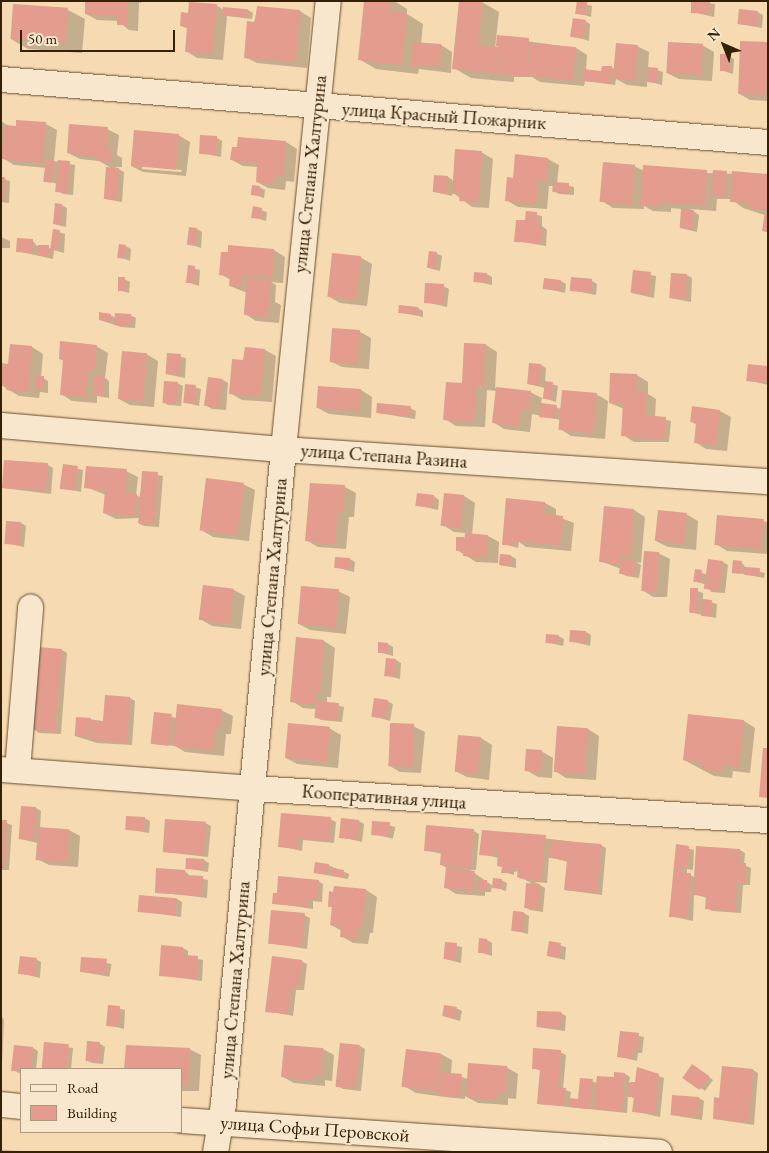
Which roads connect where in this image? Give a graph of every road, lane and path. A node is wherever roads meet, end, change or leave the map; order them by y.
1 (328, 1) edge
2 (1, 79) edge
3 (316, 106) junction
4 (768, 142) edge
5 (1, 424) edge
6 (283, 449) junction
7 (768, 481) edge
8 (30, 607) dead end
9 (9, 770) edge
10 (252, 788) junction
11 (768, 820) edge
12 (1, 1104) edge
13 (20, 1106) edge
14 (182, 1120) edge
15 (218, 1123) junction
16 (215, 1152) edge
17 (659, 1152) edge

1 - 3 street, улица Степана Халтурина
2 - 3 street, улица Красный Пожарник
3 - 4 street, улица Красный Пожарник
3 - 6 street, улица Степана Халтурина
5 - 6 street, улица Степана Разина
6 - 7 street, улица Степана Разина
6 - 10 street, улица Степана Халтурина
8 - 9 street
9 - 10 street, Кооперативная улица
10 - 11 street, Кооперативная улица
10 - 15 street, улица Степана Халтурина
12 - 13 street
14 - 15 street, улица Софьи Перовской
15 - 16 street, улица Степана Халтурина
15 - 17 street, улица Софьи Перовской

